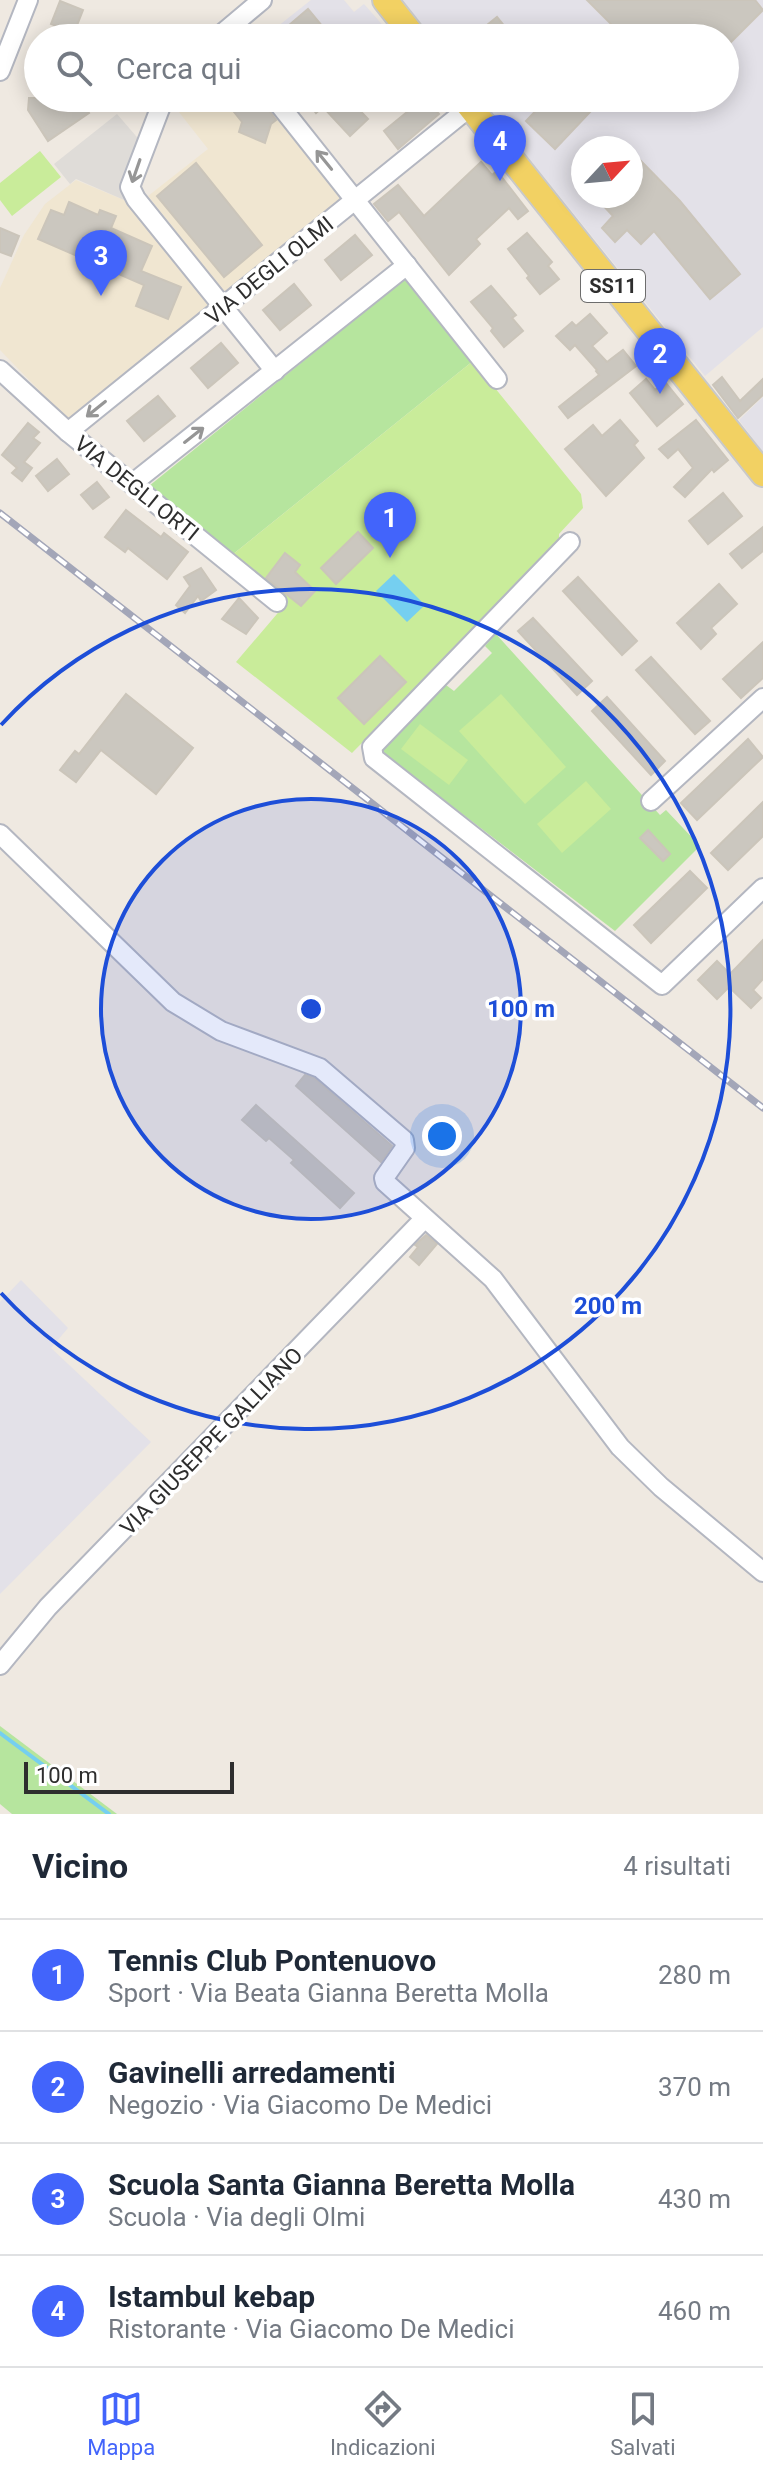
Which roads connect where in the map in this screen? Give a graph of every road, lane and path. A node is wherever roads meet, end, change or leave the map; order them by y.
1 (28, 0) edge
2 (262, 0) edge
3 (385, 0) edge
4 (235, 24) edge
5 (404, 24) edge
6 (0, 71) edge
7 (159, 112) edge
8 (285, 112) edge
9 (456, 112) edge
10 (473, 112) edge
11 (356, 200) junction
12 (407, 265) junction
13 (222, 307) junction
14 (0, 370) edge
15 (275, 371) junction
16 (497, 379) dead end
17 (68, 432) junction
18 (763, 474) edge
19 (133, 483) junction
20 (570, 542) dead end
21 (277, 602) dead end
22 (763, 698) edge
23 (651, 801) dead end
24 (0, 834) edge
25 (763, 888) edge
26 (424, 1219) junction
27 (763, 1572) edge
28 (0, 1665) edge

1 - 6 street
2 - 4 street
3 - 5 main road
7 -> 13 street
11 -> 8 street
9 - 11 street, VIA DEGLI OLMI
10 - 18 main road, SS11
11 - 12 street
11 - 13 street, VIA DEGLI OLMI
12 - 15 street
12 - 16 street
13 - 15 street
13 -> 17 street, VIA DEGLI OLMI
14 - 17 street, VIA DEGLI ORTI
19 -> 15 street
17 - 19 street, VIA DEGLI ORTI
19 - 21 street, VIA DEGLI ORTI
20 - 25 street
22 - 23 street
24 - 26 street
26 - 27 street
26 - 28 street, VIA GIUSEPPE GALLIANO

